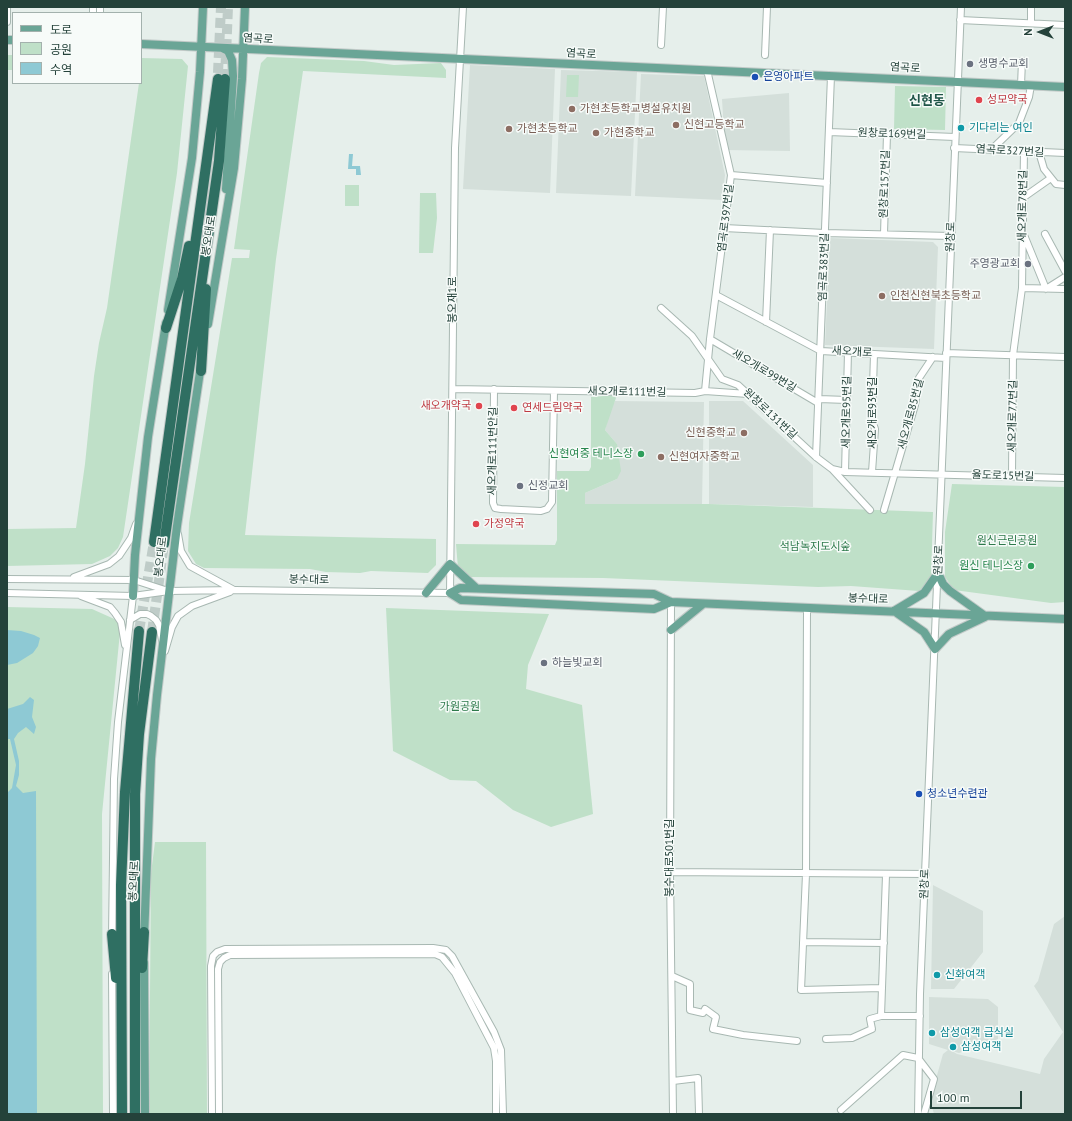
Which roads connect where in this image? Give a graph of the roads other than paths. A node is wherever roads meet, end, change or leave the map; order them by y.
1 (8, 7) edge
2 (202, 7) edge
3 (245, 7) edge
4 (463, 7) edge
5 (663, 7) edge
6 (767, 7) edge
7 (961, 7) edge
8 (1031, 7) edge
9 (960, 20) junction
10 (7, 22) edge
11 (1031, 23) junction
12 (1065, 25) edge
13 (142, 44) edge
14 (661, 45) dead end
15 (200, 47) junction
16 (222, 48) junction
17 (244, 49) junction
18 (765, 55) dead end
19 (461, 59) junction
20 (1022, 61) dead end
21 (708, 70) junction
22 (831, 76) junction
23 (957, 82) junction
24 (1021, 85) junction
25 (1031, 85) junction
26 (1065, 87) edge
27 (829, 132) junction
28 (887, 134) junction
29 (955, 137) junction
30 (954, 148) junction
31 (991, 150) junction
32 (1024, 151) junction
33 (1039, 152) junction
34 (1065, 153) edge
35 (219, 161) junction
36 (206, 172) junction
37 (731, 176) junction
38 (1052, 178) junction
39 (827, 183) junction
40 (1065, 185) edge
41 (1024, 197) junction
42 (225, 214) junction
43 (724, 228) junction
44 (770, 230) junction
45 (1023, 232) junction
46 (825, 233) junction
47 (884, 234) junction
48 (1045, 234) dead end
49 (951, 236) junction
50 (1065, 271) edge
51 (1065, 277) edge
52 (1022, 288) junction
53 (1046, 289) junction
54 (1065, 289) edge
55 (716, 295) junction
56 (661, 308) dead end
57 (766, 322) junction
58 (166, 328) junction
59 (710, 339) junction
60 (821, 351) junction
61 (848, 352) junction
62 (874, 354) junction
63 (946, 355) junction
64 (1013, 355) junction
65 (933, 357) junction
66 (1065, 357) edge
67 (708, 358) junction
68 (200, 371) junction
69 (453, 389) junction
70 (494, 390) junction
71 (554, 391) junction
72 (705, 391) junction
73 (748, 394) junction
74 (847, 400) junction
75 (818, 401) junction
76 (816, 457) junction
77 (832, 469) junction
78 (845, 472) junction
79 (872, 472) junction
80 (895, 473) junction
81 (942, 474) junction
82 (1012, 476) junction
83 (1065, 478) edge
84 (142, 507) junction
85 (870, 510) dead end
86 (884, 510) dead end
87 (177, 526) junction
88 (450, 564) junction
89 (938, 572) junction
90 (7, 579) edge
91 (69, 579) junction
92 (134, 580) junction
93 (476, 588) junction
94 (235, 590) junction
95 (169, 591) junction
96 (7, 592) edge
97 (70, 593) junction
98 (426, 593) junction
99 (450, 594) junction
100 (133, 596) junction
101 (671, 602) junction
102 (703, 604) junction
103 (807, 608) junction
104 (894, 611) junction
105 (937, 614) junction
106 (985, 616) junction
107 (1065, 619) edge
108 (130, 620) junction
109 (671, 630) junction
110 (140, 631) tunnel mouth
111 (152, 632) tunnel mouth
112 (162, 642) junction
113 (935, 650) junction
114 (126, 656) junction
115 (161, 662) junction
116 (670, 872) junction
117 (806, 874) junction
118 (926, 874) junction
119 (886, 875) junction
120 (144, 932) junction
121 (112, 934) junction
122 (803, 942) junction
123 (884, 943) junction
124 (672, 976) junction
125 (881, 988) junction
126 (881, 1016) junction
127 (920, 1016) junction
128 (826, 1039) dead end
129 (797, 1041) dead end
130 (918, 1058) junction
131 (122, 1067) junction
132 (135, 1068) junction
133 (673, 1080) junction
134 (841, 1110) dead end
135 (113, 1114) edge
136 (121, 1114) edge
137 (135, 1114) edge
138 (144, 1114) edge
139 (212, 1114) edge
140 (219, 1114) edge
141 (496, 1114) edge
142 (503, 1114) edge
143 (673, 1114) edge
144 (699, 1114) edge
145 (918, 1114) edge
146 (924, 1114) edge

1 - 10 street
2 - 15 main road, 봉오대로
3 - 17 main road, 봉오대로
4 - 19 street, 봉오재1로
5 - 14 street
6 - 18 street
7 - 9 street, 원창로
8 - 11 street
9 - 11 street
9 - 23 street, 원창로
11 - 12 street
13 - 15 main road, 염곡로
15 - 16 main road, 염곡로
15 - 58 main road, 봉오대로
16 - 17 main road, 염곡로
16 - 42 main road
17 - 19 main road, 염곡로
17 - 42 main road, 봉오대로
19 - 21 main road, 염곡로
19 - 69 street, 봉오재1로
20 - 24 street
21 - 22 main road, 염곡로
21 - 37 street, 염곡로397번길
22 - 23 main road, 염곡로
22 - 27 street, 염곡로383번길
23 - 24 main road, 염곡로
23 - 29 street, 원창로
24 - 25 main road, 염곡로
25 - 26 main road, 염곡로
25 - 31 street
27 - 28 street, 원창로169번길
27 - 39 street, 염곡로383번길
28 - 29 street, 원창로169번길
28 - 47 street, 원창로157번길
29 - 30 street, 원창로
30 - 31 street, 염곡로327번길
30 - 49 street, 원창로
31 - 32 street, 염곡로327번길
32 - 33 street, 염곡로327번길
32 - 41 street, 새오개로78번길
33 - 34 street, 염곡로327번길
33 - 38 street
35 - 36 highway, 봉오대로
35 - 36 highway, 봉오대로
35 - 68 highway
36 - 58 highway
37 - 39 street
37 - 43 street, 염곡로397번길
38 - 40 street
38 - 41 street
39 - 46 street, 염곡로383번길
41 - 45 street, 새오개로78번길
42 - 68 main road, 봉오대로
43 - 44 street, 원창로157번길
43 - 55 street, 염곡로397번길
44 - 46 street, 원창로157번길
44 - 57 street
45 - 52 street, 새오개로78번길
45 - 53 street
46 - 47 street, 원창로157번길
46 - 60 street, 염곡로383번길
47 - 49 street, 원창로157번길
48 - 50 street
49 - 63 street, 원창로
51 - 53 street
52 - 53 street
52 - 64 street, 새오개로78번길
53 - 54 street
55 - 57 street, 새오개로
55 - 59 street
56 - 67 street, 원창로131번길
57 - 60 street, 새오개로
58 - 84 main road, 봉오대로
59 - 67 street
59 - 75 street, 새오개로99번길
60 - 61 street, 새오개로
60 - 75 street
61 - 62 street, 새오개로
61 - 74 street, 새오개로95번길
62 - 65 street, 새오개로
62 - 79 street, 새오개로93번길
63 - 64 street, 새오개로
63 - 65 street, 새오개로
63 - 81 street, 원창로
64 - 66 street, 새오개로
64 - 82 street, 새오개로77번길
65 - 80 street, 새오개로85번길
67 - 72 street
67 - 73 street, 원창로131번길
68 - 87 main road, 봉오대로
69 - 70 street, 새오개로111번길
69 - 88 street, 봉오재1로
70 - 71 street, 새오개로111번길
70 - 71 street, 새오개로111번안길
71 - 72 street, 새오개로111번길
72 - 73 street, 새오개로111번길
73 - 76 street, 원창로131번길
74 - 75 street
74 - 78 street, 새오개로95번길
75 - 76 street
76 - 77 street, 원창로131번길
77 - 78 street, 원창로131번길
77 - 85 street, 원창로131번길
78 - 79 street, 원창로131번길
79 - 80 street, 원창로131번길
80 - 81 street, 원창로131번길
80 - 86 street
81 - 82 street, 율도로15번길
81 - 89 street, 원창로
82 - 83 street, 율도로15번길
84 - 91 street
84 - 92 main road, 봉오대로
87 - 94 street
87 - 95 main road, 봉오대로
88 - 93 main road
88 - 98 main road
88 - 99 street, 봉오재1로
89 - 104 main road
89 - 105 street, 원창로
89 - 106 main road
90 - 91 street, 봉수대로
91 - 92 street, 봉수대로
92 - 95 street, 봉수대로
92 - 100 main road, 봉오대로
93 - 99 main road, 봉수대로
93 - 101 main road, 봉수대로
94 - 95 street, 봉수대로
94 - 98 street, 봉수대로
94 - 115 street
95 - 100 street, 봉수대로
95 - 112 main road, 봉오대로
96 - 97 street, 봉수대로
97 - 100 street, 봉수대로
97 - 114 street
98 - 99 street, 봉수대로
99 - 101 main road, 봉수대로
100 - 108 street, 봉오대로
101 - 102 main road, 봉수대로
101 - 109 street, 봉수대로501번길
102 - 103 main road, 봉수대로
102 - 109 main road
103 - 104 main road, 봉수대로
103 - 117 street
104 - 105 main road, 봉수대로
104 - 113 main road
105 - 106 main road, 봉수대로
105 - 113 street, 원창로
106 - 107 main road, 봉수대로
106 - 113 main road
108 - 112 street
108 - 114 street, 봉오대로
109 - 116 street, 봉수대로501번길
110 - 131 highway, 봉오대로
111 - 132 highway, 봉오대로
112 - 115 main road, 봉오대로
113 - 118 street, 원창로
114 - 121 street, 봉오대로
115 - 120 main road, 봉오대로
116 - 117 street
116 - 124 street, 봉수대로501번길
117 - 119 street
117 - 122 street
118 - 119 street
118 - 127 street, 원창로
119 - 123 street
120 - 132 highway
120 - 138 main road, 봉오대로
121 - 131 highway
121 - 135 street, 봉오대로
122 - 123 street
122 - 125 street
123 - 125 street
124 - 129 street
124 - 133 street, 봉수대로501번길
125 - 126 street
126 - 127 street
126 - 128 street
127 - 130 street, 원창로
130 - 134 street
130 - 145 street, 원창로
130 - 146 street
131 - 136 highway, 봉오대로
132 - 137 highway, 봉오대로
133 - 143 street, 봉수대로501번길
133 - 144 street
139 - 142 street
140 - 141 street

